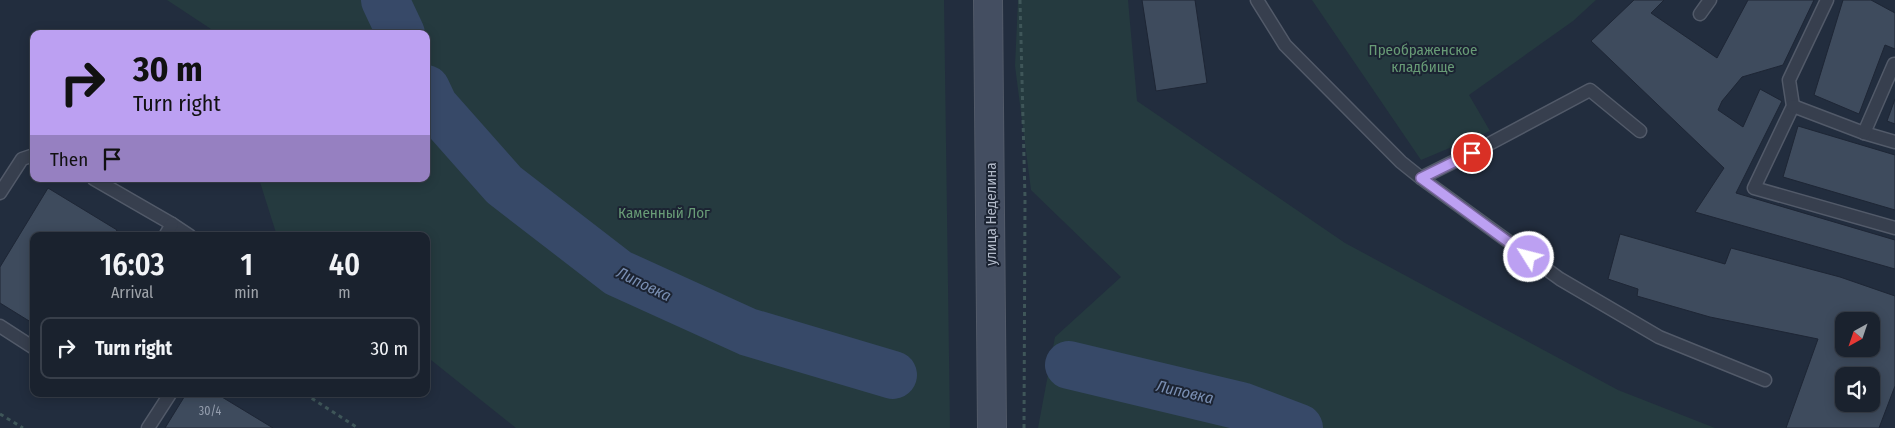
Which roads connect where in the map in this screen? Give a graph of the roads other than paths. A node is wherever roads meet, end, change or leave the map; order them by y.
1 (988, 0) edge
2 (1257, 0) edge
3 (1710, 0) edge
4 (1827, 0) edge
5 (1700, 14) dead end
6 (1894, 64) edge
7 (1792, 106) junction
8 (1640, 131) dead end
9 (1864, 133) junction
10 (1895, 142) edge
11 (30, 156) edge
12 (1421, 178) junction
13 (99, 182) edge
14 (0, 193) edge
15 (172, 224) junction
16 (1895, 228) edge
17 (167, 232) edge
18 (184, 232) edge
19 (0, 326) edge
20 (30, 345) edge
21 (1765, 380) dead end
22 (168, 397) edge
23 (148, 428) edge
24 (992, 428) edge

1 - 24 street, улица Неделина
2 - 12 lane
3 - 5 lane
4 - 7 lane
6 - 9 lane
7 - 9 lane
7 - 16 lane
8 - 12 lane
9 - 10 lane
11 - 14 lane
12 - 21 lane
13 - 15 lane
15 - 17 lane
15 - 18 lane
19 - 20 lane
22 - 23 lane

